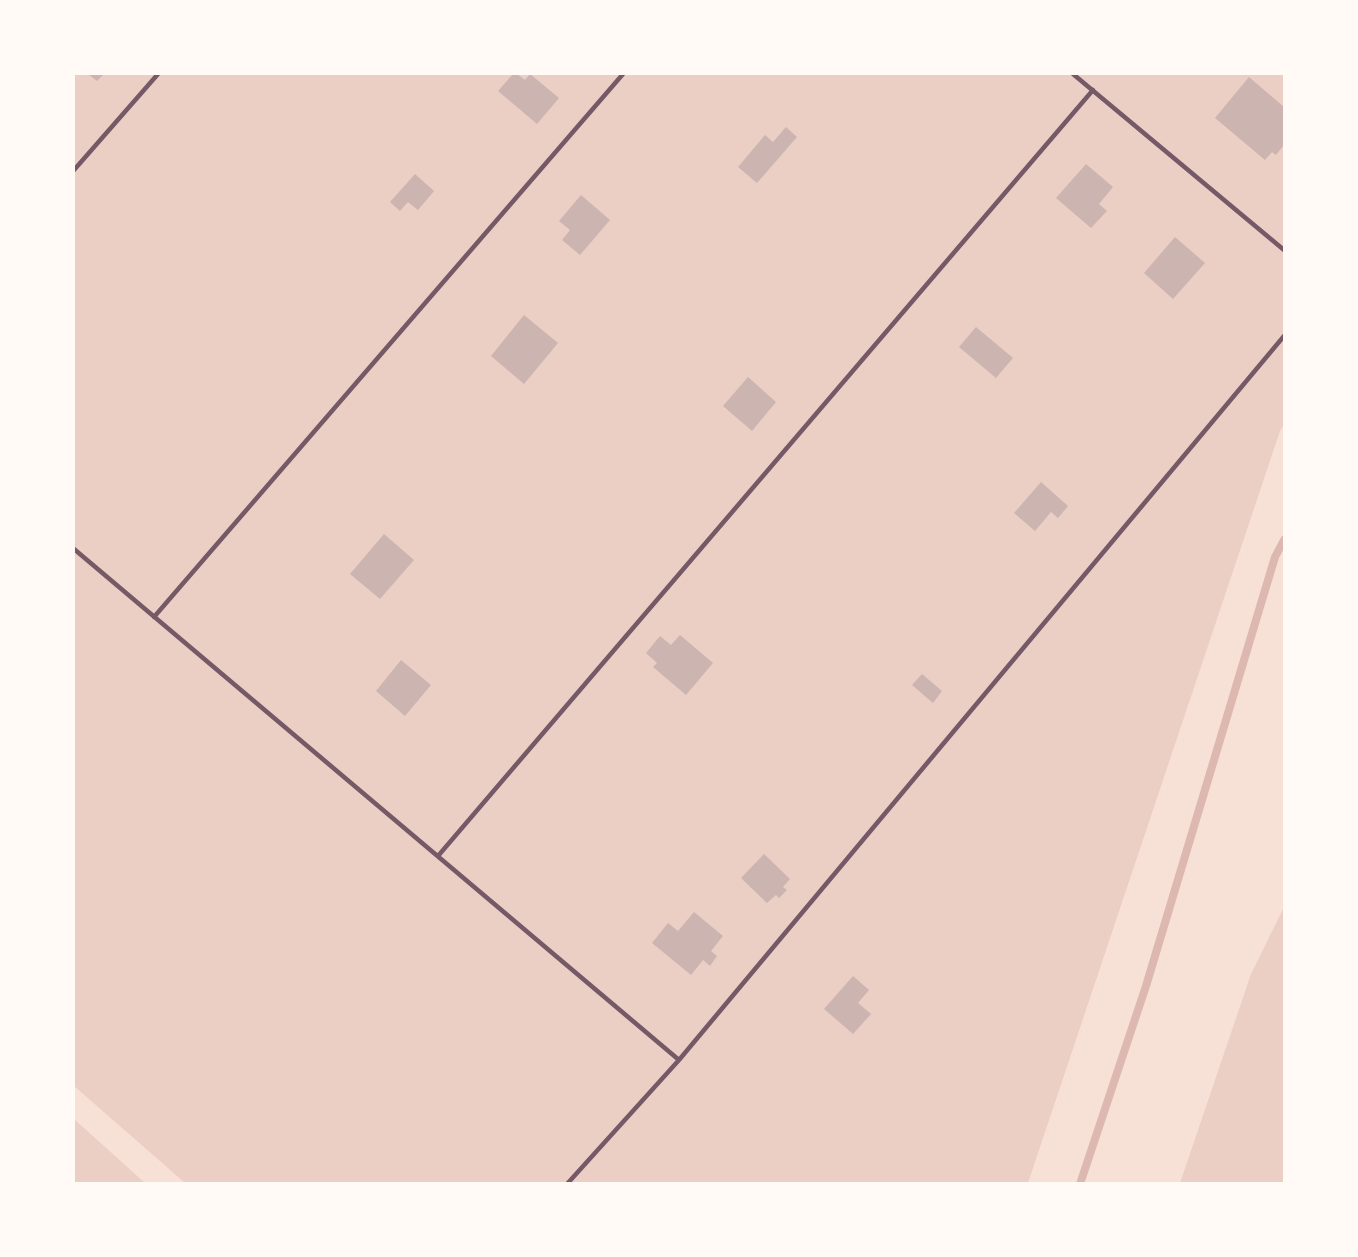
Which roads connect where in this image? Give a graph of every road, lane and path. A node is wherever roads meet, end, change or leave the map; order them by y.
1 (158, 74) edge
2 (623, 74) edge
3 (1073, 74) edge
4 (1093, 90) junction
5 (74, 170) edge
6 (1284, 250) edge
7 (1284, 336) edge
8 (74, 549) edge
9 (154, 617) junction
10 (438, 856) junction
11 (679, 1060) junction
12 (567, 1184) edge

1 - 5 lane
2 - 9 lane
3 - 4 lane
4 - 6 lane
4 - 10 lane
7 - 11 lane
8 - 9 lane
9 - 10 lane
10 - 11 lane
11 - 12 lane

